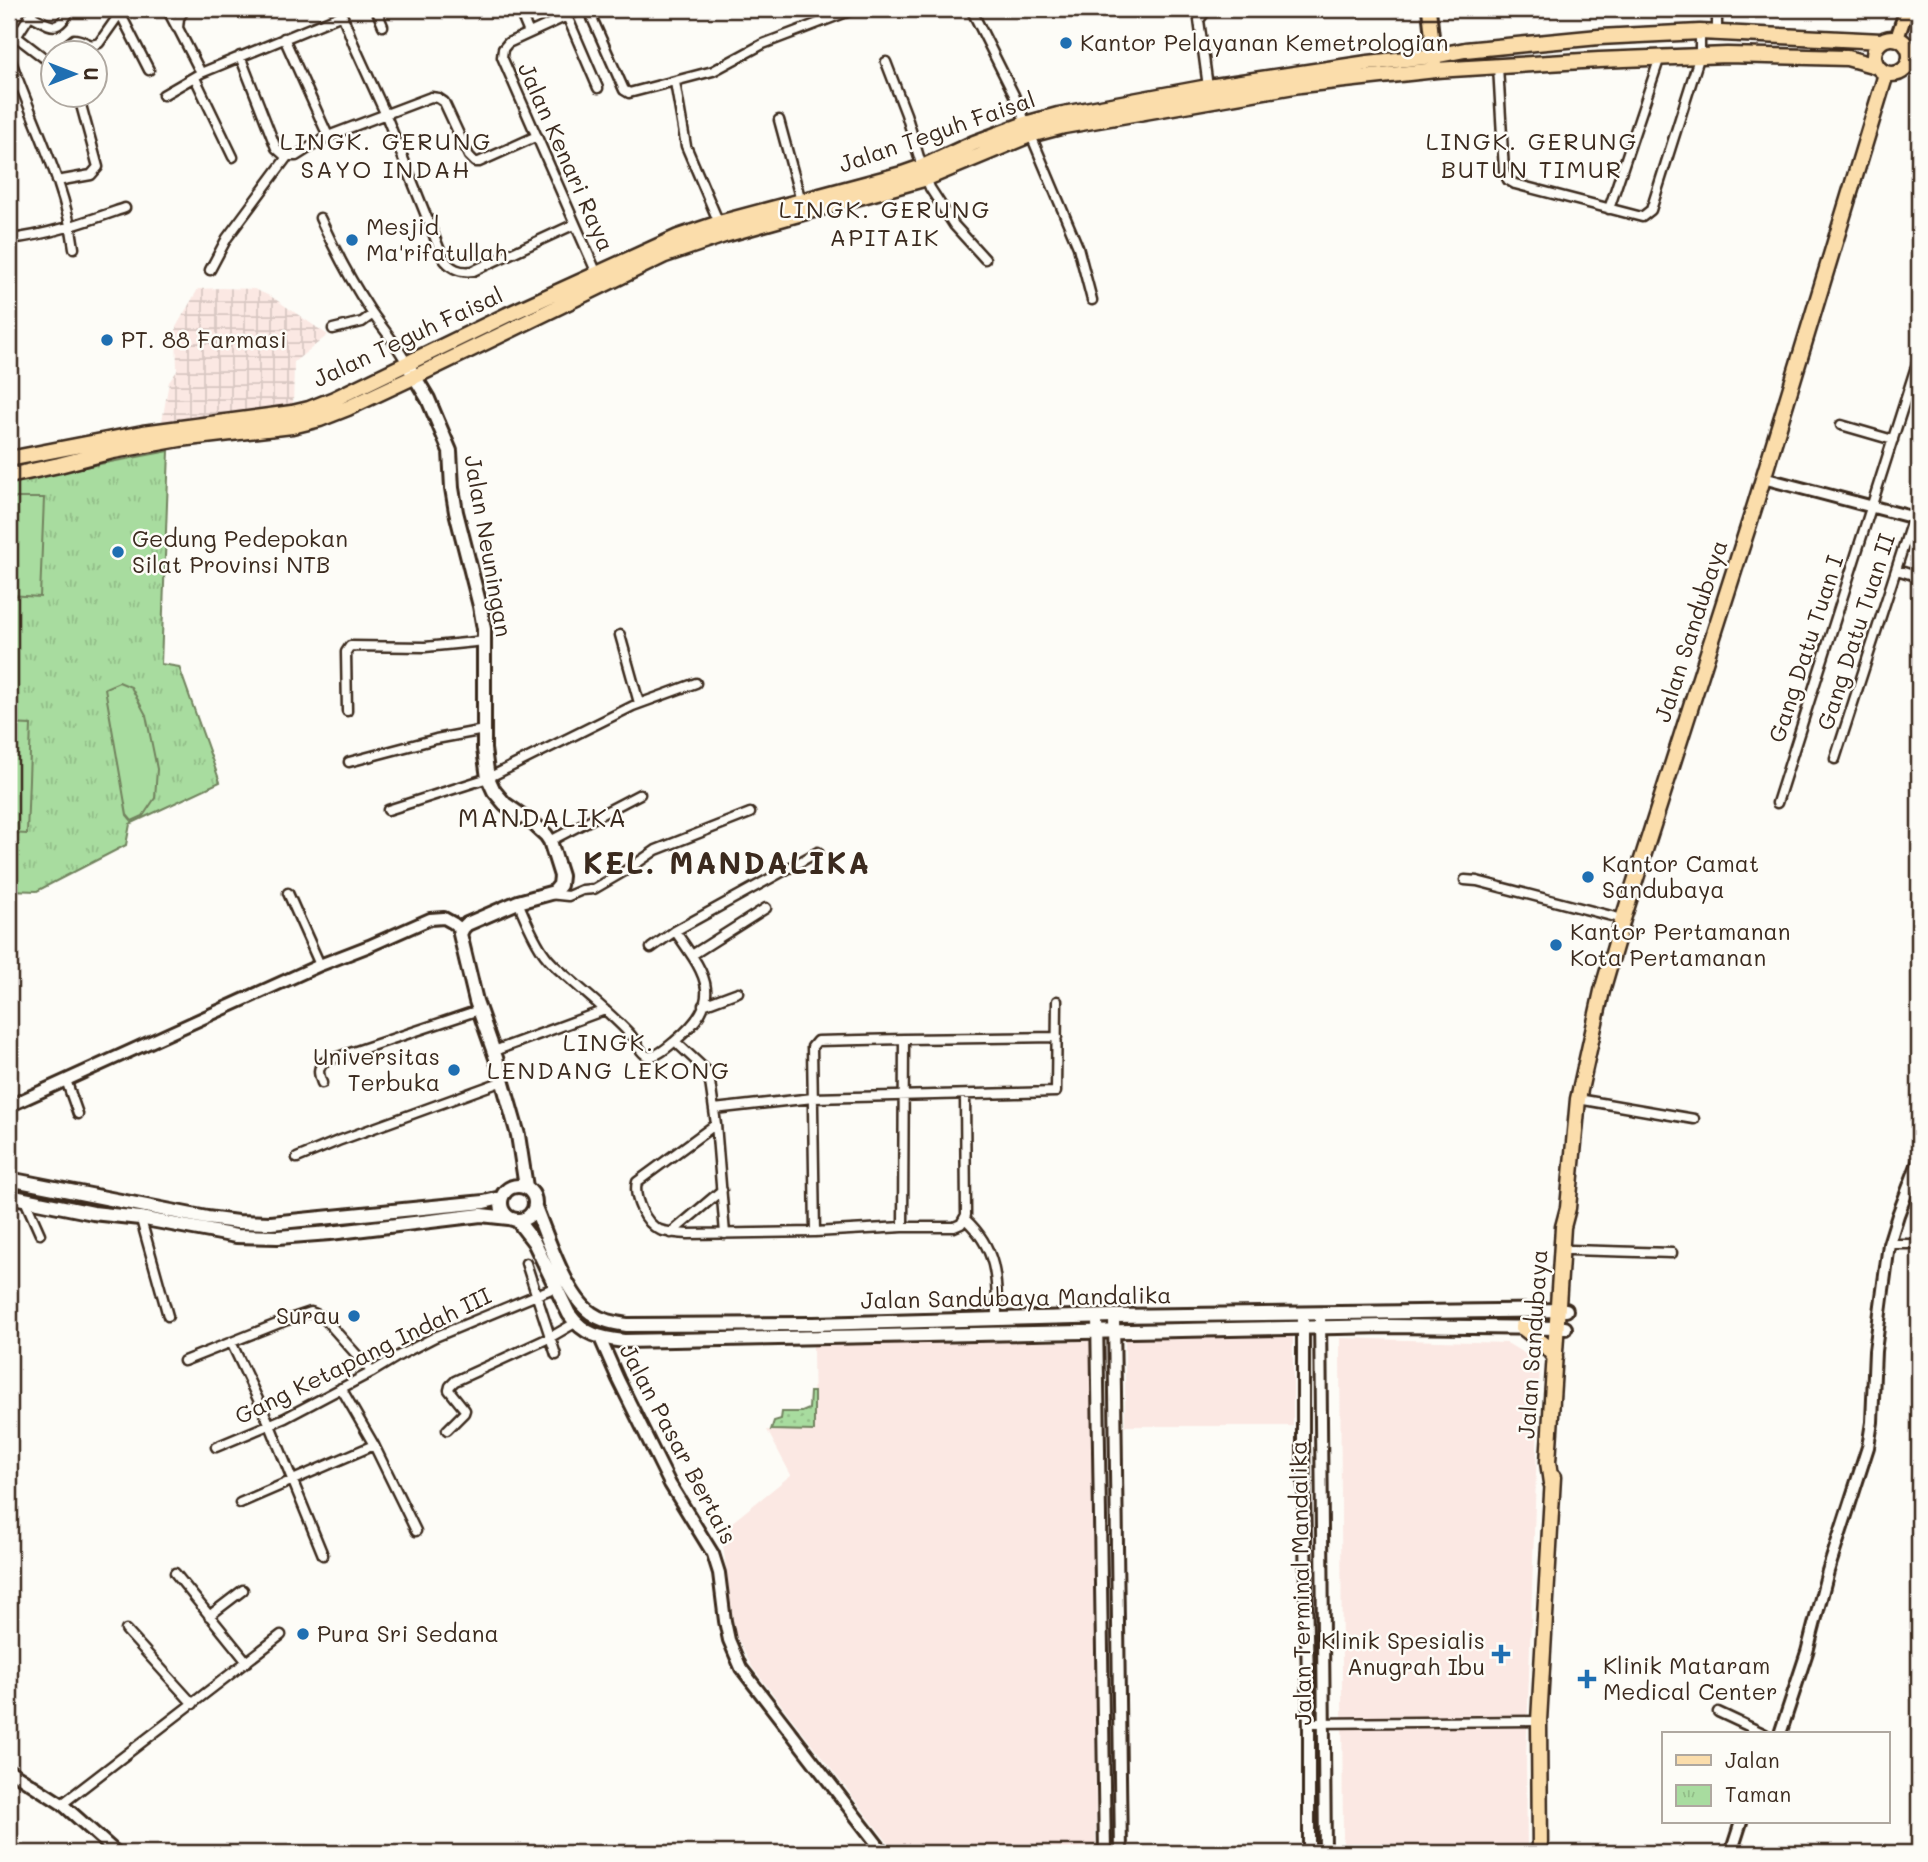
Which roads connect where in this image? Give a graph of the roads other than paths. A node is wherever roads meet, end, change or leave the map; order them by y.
1 (71, 9) edge
2 (167, 9) edge
3 (185, 9) edge
4 (376, 9) edge
5 (519, 9) edge
6 (582, 9) edge
7 (588, 9) edge
8 (855, 9) edge
9 (971, 9) edge
10 (1211, 9) edge
11 (1429, 9) edge
12 (1717, 9) edge
13 (1907, 9) edge
14 (121, 11) edge
15 (32, 12) edge
16 (341, 12) edge
17 (565, 13) edge
18 (383, 26) dead end
19 (180, 31) junction
20 (1700, 32) junction
21 (529, 33) junction
22 (1717, 33) junction
23 (11, 36) edge
24 (1599, 37) junction
25 (102, 38) edge
26 (284, 38) junction
27 (1897, 38) junction
28 (1881, 41) junction
29 (38, 53) edge
30 (9, 55) edge
31 (1700, 55) junction
32 (240, 57) junction
33 (1660, 57) junction
34 (1599, 60) junction
35 (886, 62) dead end
36 (1914, 62) edge
37 (1435, 63) junction
38 (1498, 66) junction
39 (149, 70) dead end
40 (1881, 70) junction
41 (198, 76) junction
42 (675, 82) junction
43 (20, 86) junction
44 (1208, 87) junction
45 (598, 88) dead end
46 (9, 90) edge
47 (163, 95) dead end
48 (82, 108) edge
49 (385, 113) junction
50 (779, 120) dead end
51 (1028, 129) junction
52 (328, 136) junction
53 (537, 136) junction
54 (233, 157) dead end
55 (287, 157) junction
56 (924, 173) junction
57 (57, 181) junction
58 (801, 201) junction
59 (125, 208) dead end
60 (1609, 209) junction
61 (320, 219) dead end
62 (719, 223) junction
63 (575, 224) junction
64 (71, 226) junction
65 (9, 240) edge
66 (74, 248) dead end
67 (985, 259) dead end
68 (210, 270) dead end
69 (599, 279) junction
70 (1092, 300) dead end
71 (373, 314) junction
72 (333, 329) dead end
73 (1919, 357) edge
74 (412, 370) junction
75 (1841, 425) dead end
76 (1893, 440) junction
77 (9, 459) edge
78 (9, 476) edge
79 (1763, 478) junction
80 (1872, 506) junction
81 (1916, 518) edge
82 (1897, 570) junction
83 (1919, 576) edge
84 (621, 635) dead end
85 (485, 641) junction
86 (696, 683) dead end
87 (639, 703) junction
88 (347, 710) dead end
89 (484, 730) junction
90 (1835, 760) dead end
91 (349, 762) dead end
92 (488, 778) junction
93 (640, 794) dead end
94 (1777, 803) dead end
95 (388, 810) dead end
96 (750, 813) dead end
97 (550, 841) junction
98 (818, 852) dead end
99 (1465, 880) dead end
100 (288, 893) dead end
101 (550, 894) junction
102 (518, 902) junction
103 (766, 908) dead end
104 (1623, 919) junction
105 (462, 930) junction
106 (675, 930) junction
107 (651, 947) dead end
108 (692, 955) junction
109 (320, 965) junction
110 (738, 992) dead end
111 (1057, 1001) dead end
112 (704, 1005) junction
113 (479, 1010) junction
114 (605, 1010) junction
115 (1057, 1037) junction
116 (904, 1039) junction
117 (679, 1045) dead end
118 (494, 1051) junction
119 (66, 1080) junction
120 (503, 1081) junction
121 (322, 1083) dead end
122 (904, 1096) junction
123 (965, 1096) junction
124 (813, 1098) junction
125 (1578, 1099) junction
126 (9, 1106) edge
127 (714, 1109) junction
128 (78, 1114) dead end
129 (1694, 1119) dead end
130 (716, 1124) junction
131 (297, 1158) dead end
132 (1919, 1160) edge
133 (9, 1179) edge
134 (526, 1187) junction
135 (722, 1190) junction
136 (9, 1196) edge
137 (24, 1198) junction
138 (501, 1198) junction
139 (137, 1203) junction
140 (535, 1207) junction
141 (1568, 1208) junction
142 (140, 1218) junction
143 (513, 1219) junction
144 (965, 1219) junction
145 (903, 1227) junction
146 (815, 1232) junction
147 (671, 1233) junction
148 (40, 1234) dead end
149 (725, 1234) junction
150 (1889, 1244) junction
151 (1919, 1244) edge
152 (1570, 1250) junction
153 (1672, 1253) dead end
154 (526, 1263) dead end
155 (556, 1287) junction
156 (538, 1295) junction
157 (1562, 1310) junction
158 (1303, 1313) junction
159 (1320, 1313) junction
160 (168, 1316) dead end
161 (1097, 1316) junction
162 (1114, 1316) junction
163 (997, 1319) junction
164 (575, 1322) junction
165 (824, 1324) junction
166 (687, 1325) junction
167 (1320, 1327) junction
168 (1522, 1327) junction
169 (1303, 1328) junction
170 (1561, 1328) junction
171 (1114, 1331) junction
172 (1097, 1332) junction
173 (551, 1337) junction
174 (600, 1338) junction
175 (824, 1338) junction
176 (688, 1340) junction
177 (231, 1342) junction
178 (556, 1355) dead end
179 (1555, 1357) junction
180 (184, 1362) dead end
181 (372, 1372) junction
182 (341, 1388) junction
183 (270, 1425) junction
184 (447, 1430) dead end
185 (374, 1445) junction
186 (216, 1447) dead end
187 (294, 1480) junction
188 (1551, 1483) junction
189 (240, 1503) dead end
190 (416, 1531) dead end
191 (323, 1555) dead end
192 (175, 1573) dead end
193 (243, 1590) dead end
194 (209, 1616) junction
195 (126, 1630) dead end
196 (281, 1635) dead end
197 (247, 1662) junction
198 (193, 1704) junction
199 (1718, 1712) dead end
200 (1539, 1721) junction
201 (1309, 1723) junction
202 (1324, 1723) junction
203 (1761, 1732) edge
204 (1781, 1732) edge
205 (9, 1770) edge
206 (62, 1804) junction
207 (1740, 1824) edge
208 (117, 1853) edge
209 (884, 1853) edge
210 (1105, 1853) edge
211 (1121, 1853) edge
212 (1309, 1853) edge
213 (1325, 1853) edge
214 (1540, 1853) edge
215 (1731, 1853) edge

1 - 15 street
2 - 19 street
3 - 19 street
4 - 18 street
5 - 21 street
6 - 17 street, Jalan Kenari Raya
7 - 42 street
8 - 42 street
9 - 51 street
10 - 44 street
11 - 37 main road
12 - 22 street
13 - 27 main road
14 - 25 street
14 - 39 street
15 - 23 street
16 - 26 street
16 - 49 street
17 - 21 street, Jalan Kenari Raya
17 - 45 street
19 - 41 street
20 - 22 highway, Jalan Teguh Faisal
20 - 24 highway, Jalan Teguh Faisal
20 - 31 street
21 - 53 street, Jalan Kenari Raya
22 - 28 highway, Jalan Teguh Faisal
23 - 29 street
24 - 34 highway
24 - 37 highway, Jalan Teguh Faisal
26 - 32 street
26 - 52 street
27 - 28 highway
27 - 36 highway
28 - 40 highway
30 - 43 street
31 - 33 highway, Jalan Teguh Faisal
31 - 40 highway, Jalan Teguh Faisal
31 - 60 street
32 - 41 street
32 - 55 street
33 - 34 highway, Jalan Teguh Faisal
33 - 60 street
34 - 38 highway, Jalan Teguh Faisal
35 - 56 street
36 - 40 highway
37 - 38 highway, Jalan Teguh Faisal
37 - 44 highway, Jalan Teguh Faisal
37 - 51 highway, Jalan Teguh Faisal
38 - 60 street
40 - 79 highway, Jalan Sandubaya
41 - 47 street
41 - 54 street
42 - 62 street
43 - 46 street
43 - 57 street
44 - 51 highway, Jalan Teguh Faisal
48 - 57 street
49 - 52 street
49 - 53 street
49 - 63 street
50 - 58 street
51 - 56 highway, Jalan Teguh Faisal
51 - 70 street
52 - 55 street
53 - 63 street, Jalan Kenari Raya
55 - 68 street
56 - 58 highway, Jalan Teguh Faisal
56 - 67 street
56 - 69 highway, Jalan Teguh Faisal
57 - 64 street
58 - 62 highway, Jalan Teguh Faisal
59 - 64 street
61 - 71 street
62 - 69 highway, Jalan Teguh Faisal
63 - 69 street, Jalan Kenari Raya
64 - 65 street
64 - 66 street
69 - 74 highway, Jalan Teguh Faisal
71 - 72 street
71 - 74 street
73 - 76 street, Gang Datu Tuan I
74 - 77 highway, Jalan Teguh Faisal
74 - 78 highway, Jalan Teguh Faisal
74 - 85 main road, Jalan Neuningan
75 - 76 street
76 - 80 street, Gang Datu Tuan I
79 - 80 street
79 - 104 highway, Jalan Sandubaya
80 - 81 street
80 - 94 street, Gang Datu Tuan I
81 - 82 street, Gang Datu Tuan II
82 - 83 street
82 - 90 street, Gang Datu Tuan II
84 - 87 street
85 - 88 street
85 - 89 main road, Jalan Neuningan
86 - 87 street
87 - 92 street
89 - 91 street
89 - 92 main road, Jalan Neuningan
92 - 95 street
92 - 97 main road, Jalan Neuningan
93 - 97 street
96 - 101 street
97 - 101 main road
98 - 106 street
99 - 104 street
100 - 109 street
101 - 102 main road
102 - 105 main road
102 - 114 street
103 - 108 street
104 - 125 highway, Jalan Sandubaya
105 - 109 street
105 - 113 main road
106 - 107 street
106 - 108 street
108 - 112 street
109 - 119 street
110 - 112 street
111 - 115 street
112 - 114 street
113 - 118 main road
113 - 121 street
114 - 118 street
115 - 116 street
115 - 123 street
116 - 122 street
116 - 124 street
117 - 127 street
118 - 120 main road
119 - 126 street
119 - 128 street
120 - 131 street
120 - 134 main road
122 - 123 street
122 - 124 street
122 - 145 street
123 - 144 street
124 - 127 street
124 - 146 street
125 - 129 street
125 - 141 highway, Jalan Sandubaya
127 - 130 street
130 - 135 street
130 - 147 street
132 - 150 street
133 - 139 main road
134 - 138 main road
134 - 140 main road
135 - 147 street
135 - 149 street
136 - 137 main road
137 - 142 main road
137 - 148 street
138 - 139 main road
138 - 143 main road
139 - 142 street
140 - 143 main road
140 - 166 main road, Jalan Sandubaya Mandalika
141 - 152 highway, Jalan Sandubaya
141 - 157 highway, Jalan Sandubaya
142 - 143 main road
142 - 160 street
143 - 155 main road
144 - 145 street
144 - 163 street
145 - 146 street
146 - 149 street
147 - 149 street
150 - 151 street
150 - 204 street
152 - 153 street
152 - 157 highway, Jalan Sandubaya
154 - 156 street
155 - 156 street, Gang Ketapang Indah III
155 - 164 main road
156 - 173 street
156 - 181 street, Gang Ketapang Indah III
157 - 159 main road, Jalan Sandubaya Mandalika
157 - 170 highway, Jalan Sandubaya
158 - 159 main road, Jalan Sandubaya Mandalika
158 - 162 main road, Jalan Sandubaya Mandalika
158 - 169 street
159 - 167 street, Jalan Terminal Mandalika
161 - 162 main road, Jalan Sandubaya Mandalika
161 - 163 main road, Jalan Sandubaya Mandalika
161 - 172 street
162 - 171 street
163 - 165 main road, Jalan Sandubaya Mandalika
164 - 173 street
164 - 174 main road
165 - 166 main road, Jalan Sandubaya Mandalika
165 - 175 main road
166 - 176 main road
167 - 168 main road
167 - 169 main road
167 - 202 street, Jalan Terminal Mandalika
168 - 170 main road
168 - 179 highway
169 - 171 main road
169 - 201 street
170 - 179 highway, Jalan Sandubaya
170 - 188 highway, Jalan Sandubaya
171 - 172 main road
171 - 211 street
172 - 175 main road
172 - 210 street
173 - 178 street
173 - 184 street
174 - 176 main road
174 - 209 street, Jalan Pasar Bertais
175 - 176 main road
177 - 180 street
177 - 181 street
177 - 183 street
179 - 188 highway, Jalan Sandubaya
181 - 182 street, Gang Ketapang Indah III
182 - 183 street, Gang Ketapang Indah III
182 - 185 street
183 - 186 street, Gang Ketapang Indah III
183 - 187 street
185 - 187 street
185 - 190 street
187 - 189 street
187 - 191 street
188 - 200 highway, Jalan Sandubaya
192 - 194 street
193 - 194 street
194 - 197 street
195 - 198 street
196 - 197 street
197 - 198 street
198 - 206 street
199 - 203 street
200 - 202 street
200 - 214 highway, Jalan Sandubaya
201 - 202 street
201 - 212 street
202 - 213 street, Jalan Terminal Mandalika
205 - 206 street
206 - 208 street
207 - 215 street

